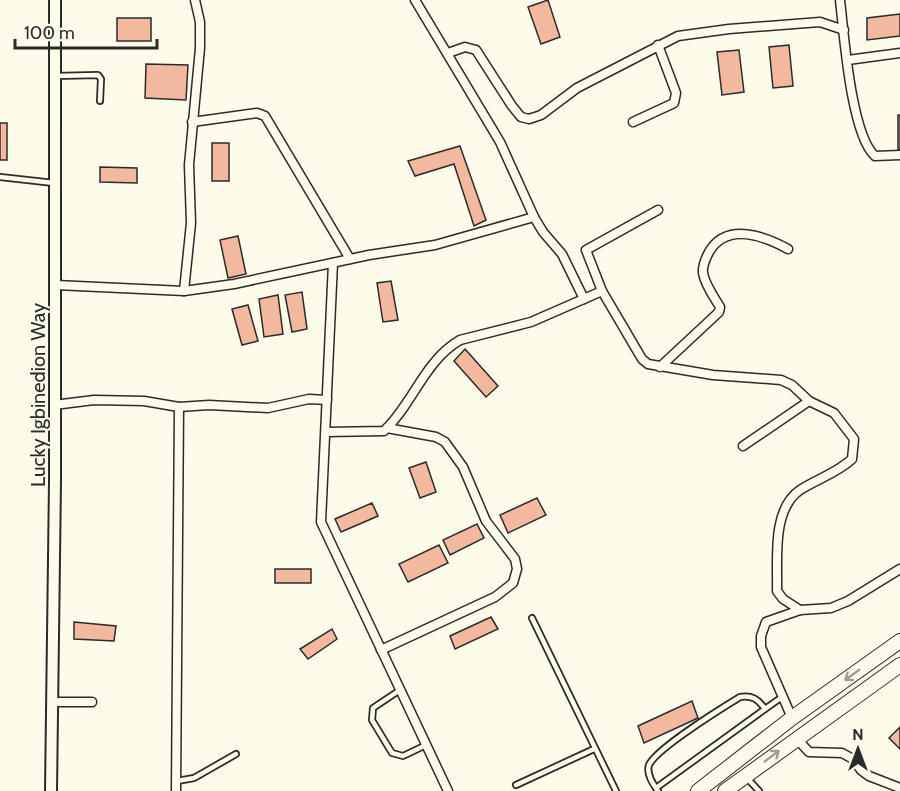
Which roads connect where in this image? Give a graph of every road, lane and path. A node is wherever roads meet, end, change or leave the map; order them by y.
1 (55, 0) edge
2 (195, 0) edge
3 (415, 0) edge
4 (840, 0) edge
5 (844, 30) junction
6 (658, 45) junction
7 (448, 53) junction
8 (900, 53) edge
9 (848, 60) junction
10 (55, 76) junction
11 (100, 101) dead end
12 (192, 122) junction
13 (633, 122) dead end
14 (900, 155) edge
15 (0, 177) edge
16 (54, 183) junction
17 (658, 210) dead end
18 (534, 217) junction
19 (788, 249) dead end
20 (350, 259) junction
21 (333, 263) junction
22 (56, 285) junction
23 (184, 291) junction
24 (602, 291) junction
25 (584, 300) junction
26 (660, 367) junction
27 (327, 399) junction
28 (809, 401) junction
29 (54, 405) junction
30 (179, 407) junction
31 (387, 428) junction
32 (326, 432) junction
33 (743, 446) dead end
34 (900, 569) edge
35 (800, 610) junction
36 (532, 618) dead end
37 (900, 641) edge
38 (381, 650) junction
39 (900, 665) edge
40 (400, 690) junction
41 (782, 697) junction
42 (52, 702) junction
43 (92, 702) dead end
44 (765, 709) junction
45 (792, 718) junction
46 (796, 738) junction
47 (426, 745) junction
48 (594, 749) junction
49 (237, 754) dead end
50 (745, 776) junction
51 (177, 781) junction
52 (516, 784) dead end
53 (900, 788) edge
54 (657, 790) edge
55 (51, 791) edge
56 (176, 791) edge
57 (448, 791) edge
58 (616, 791) edge
59 (698, 791) edge
60 (725, 791) edge
61 (759, 791) edge

1 - 10 street, Lucky Igbinedion Way
2 - 12 street
3 - 7 street
4 - 5 street
5 - 6 street
5 - 9 street
6 - 7 street
6 - 13 street
7 - 18 street
8 - 9 street
9 - 14 street
10 - 11 lane
10 - 16 street, Lucky Igbinedion Way
12 - 20 street
12 - 23 street
15 - 16 lane
16 - 22 street, Lucky Igbinedion Way
17 - 24 street
18 - 20 street
18 - 25 street
19 - 26 street
20 - 21 street
21 - 23 street
21 - 27 street
22 - 23 street
22 - 29 street, Lucky Igbinedion Way
24 - 25 street
24 - 26 street
25 - 31 street
26 - 28 street
27 - 30 street
27 - 32 street
28 - 33 street
28 - 35 street
29 - 30 street
29 - 42 street, Lucky Igbinedion Way
30 - 51 street
31 - 32 street
31 - 38 street
32 - 38 street
34 - 35 street
35 - 41 street
36 - 48 lane
37 -> 45 highway
38 - 40 street
39 - 46 highway
40 - 47 street
40 - 47 lane
41 - 44 lane
41 - 45 street
42 - 43 street
42 - 55 street, Lucky Igbinedion Way
44 - 54 lane
44 - 54 lane
45 - 59 highway
50 -> 46 highway
46 - 53 street
47 - 57 street
48 - 52 lane
48 - 58 lane
49 - 51 lane
50 - 60 highway
50 - 61 lane
51 - 56 street

